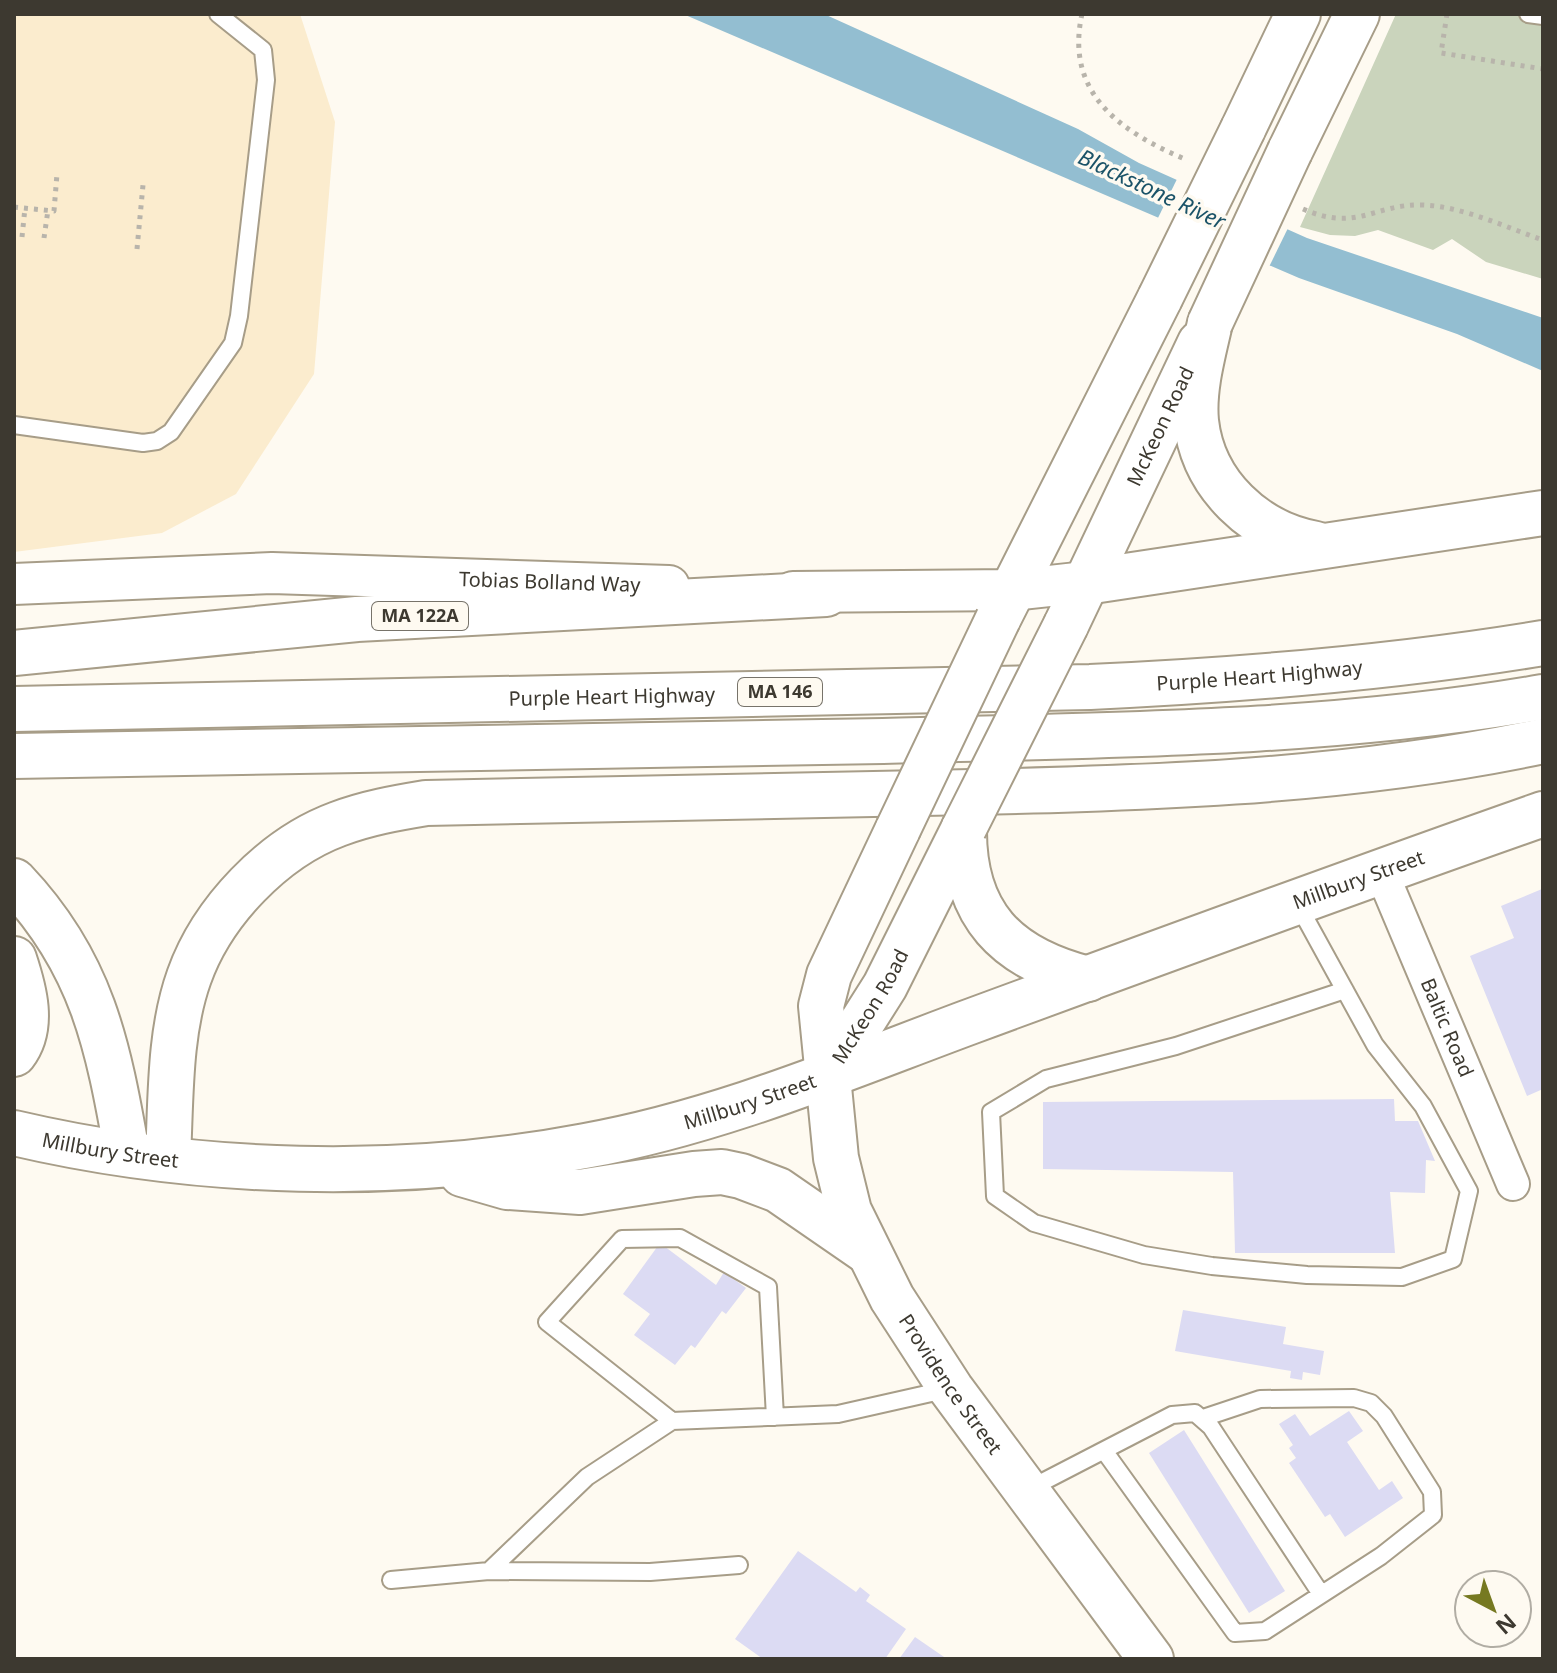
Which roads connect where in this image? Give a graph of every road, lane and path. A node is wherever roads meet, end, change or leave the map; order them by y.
1 (218, 14) edge
2 (1298, 14) edge
3 (1357, 14) edge
4 (1447, 14) edge
5 (1528, 14) edge
6 (1543, 16) edge
7 (1543, 69) edge
8 (57, 174) dead end
9 (143, 185) dead end
10 (14, 207) edge
11 (25, 208) junction
12 (48, 210) junction
13 (22, 237) dead end
14 (44, 238) dead end
15 (137, 249) dead end
16 (1210, 323) junction
17 (14, 425) edge
18 (1543, 513) edge
19 (1331, 547) junction
20 (1086, 582) junction
21 (14, 584) edge
22 (826, 594) junction
23 (1005, 604) junction
24 (1543, 643) edge
25 (14, 653) edge
26 (1543, 697) edge
27 (14, 709) edge
28 (1543, 741) edge
29 (14, 756) edge
30 (1543, 814) edge
31 (964, 828) junction
32 (1381, 871) junction
33 (14, 881) edge
34 (1296, 902) junction
35 (14, 959) edge
36 (1088, 979) junction
37 (1345, 990) junction
38 (14, 1054) edge
39 (830, 1073) junction
40 (14, 1133) edge
41 (148, 1155) junction
42 (432, 1166) junction
43 (1513, 1184) dead end
44 (865, 1250) junction
45 (951, 1389) junction
46 (775, 1417) junction
47 (1203, 1418) junction
48 (672, 1421) junction
49 (1105, 1452) junction
50 (1026, 1491) junction
51 (739, 1565) dead end
52 (489, 1571) junction
53 (391, 1580) dead end
54 (1321, 1594) junction
55 (1151, 1659) edge

1 - 17 lane
2 - 23 main road, McKeon Road, bridge
3 - 16 main road, McKeon Road, bridge
4 - 7 path
5 - 6 lane
8 - 12 path
9 - 15 path
10 - 11 path
11 - 12 path
11 - 13 path
12 - 14 path
16 - 19 main road
16 - 20 main road, McKeon Road
18 - 19 main road
19 - 20 main road
20 - 23 street, Tobias Bolland Way / MA 122A
20 - 31 main road, McKeon Road, bridge
21 - 22 street, Tobias Bolland Way
22 - 23 street, Tobias Bolland Way / MA 122A
22 - 25 main road, MA 122A
23 - 39 main road, McKeon Road, bridge
24 - 27 main road, Purple Heart Highway / MA 146
26 - 29 main road
28 - 41 main road
30 - 32 main road, Millbury Street
31 - 36 main road
31 - 39 main road, McKeon Road
32 - 34 main road, Millbury Street
32 - 43 street, Baltic Road
33 - 41 main road
34 - 36 main road, Millbury Street
34 - 37 lane
35 - 38 main road
36 - 39 main road, Millbury Street
37 - 37 lane
39 - 42 main road, Millbury Street
39 - 44 main road, Providence Street
40 - 41 main road, Millbury Street
41 - 42 main road, Millbury Street
42 - 44 main road
44 - 45 main road, Providence Street
45 - 46 lane
45 - 50 main road, Providence Street
46 - 48 lane
46 - 48 lane
47 - 49 lane
47 - 54 lane
47 - 54 lane
48 - 52 lane
49 - 50 lane
49 - 54 lane
50 - 55 main road, Providence Street
51 - 52 lane
52 - 53 lane

